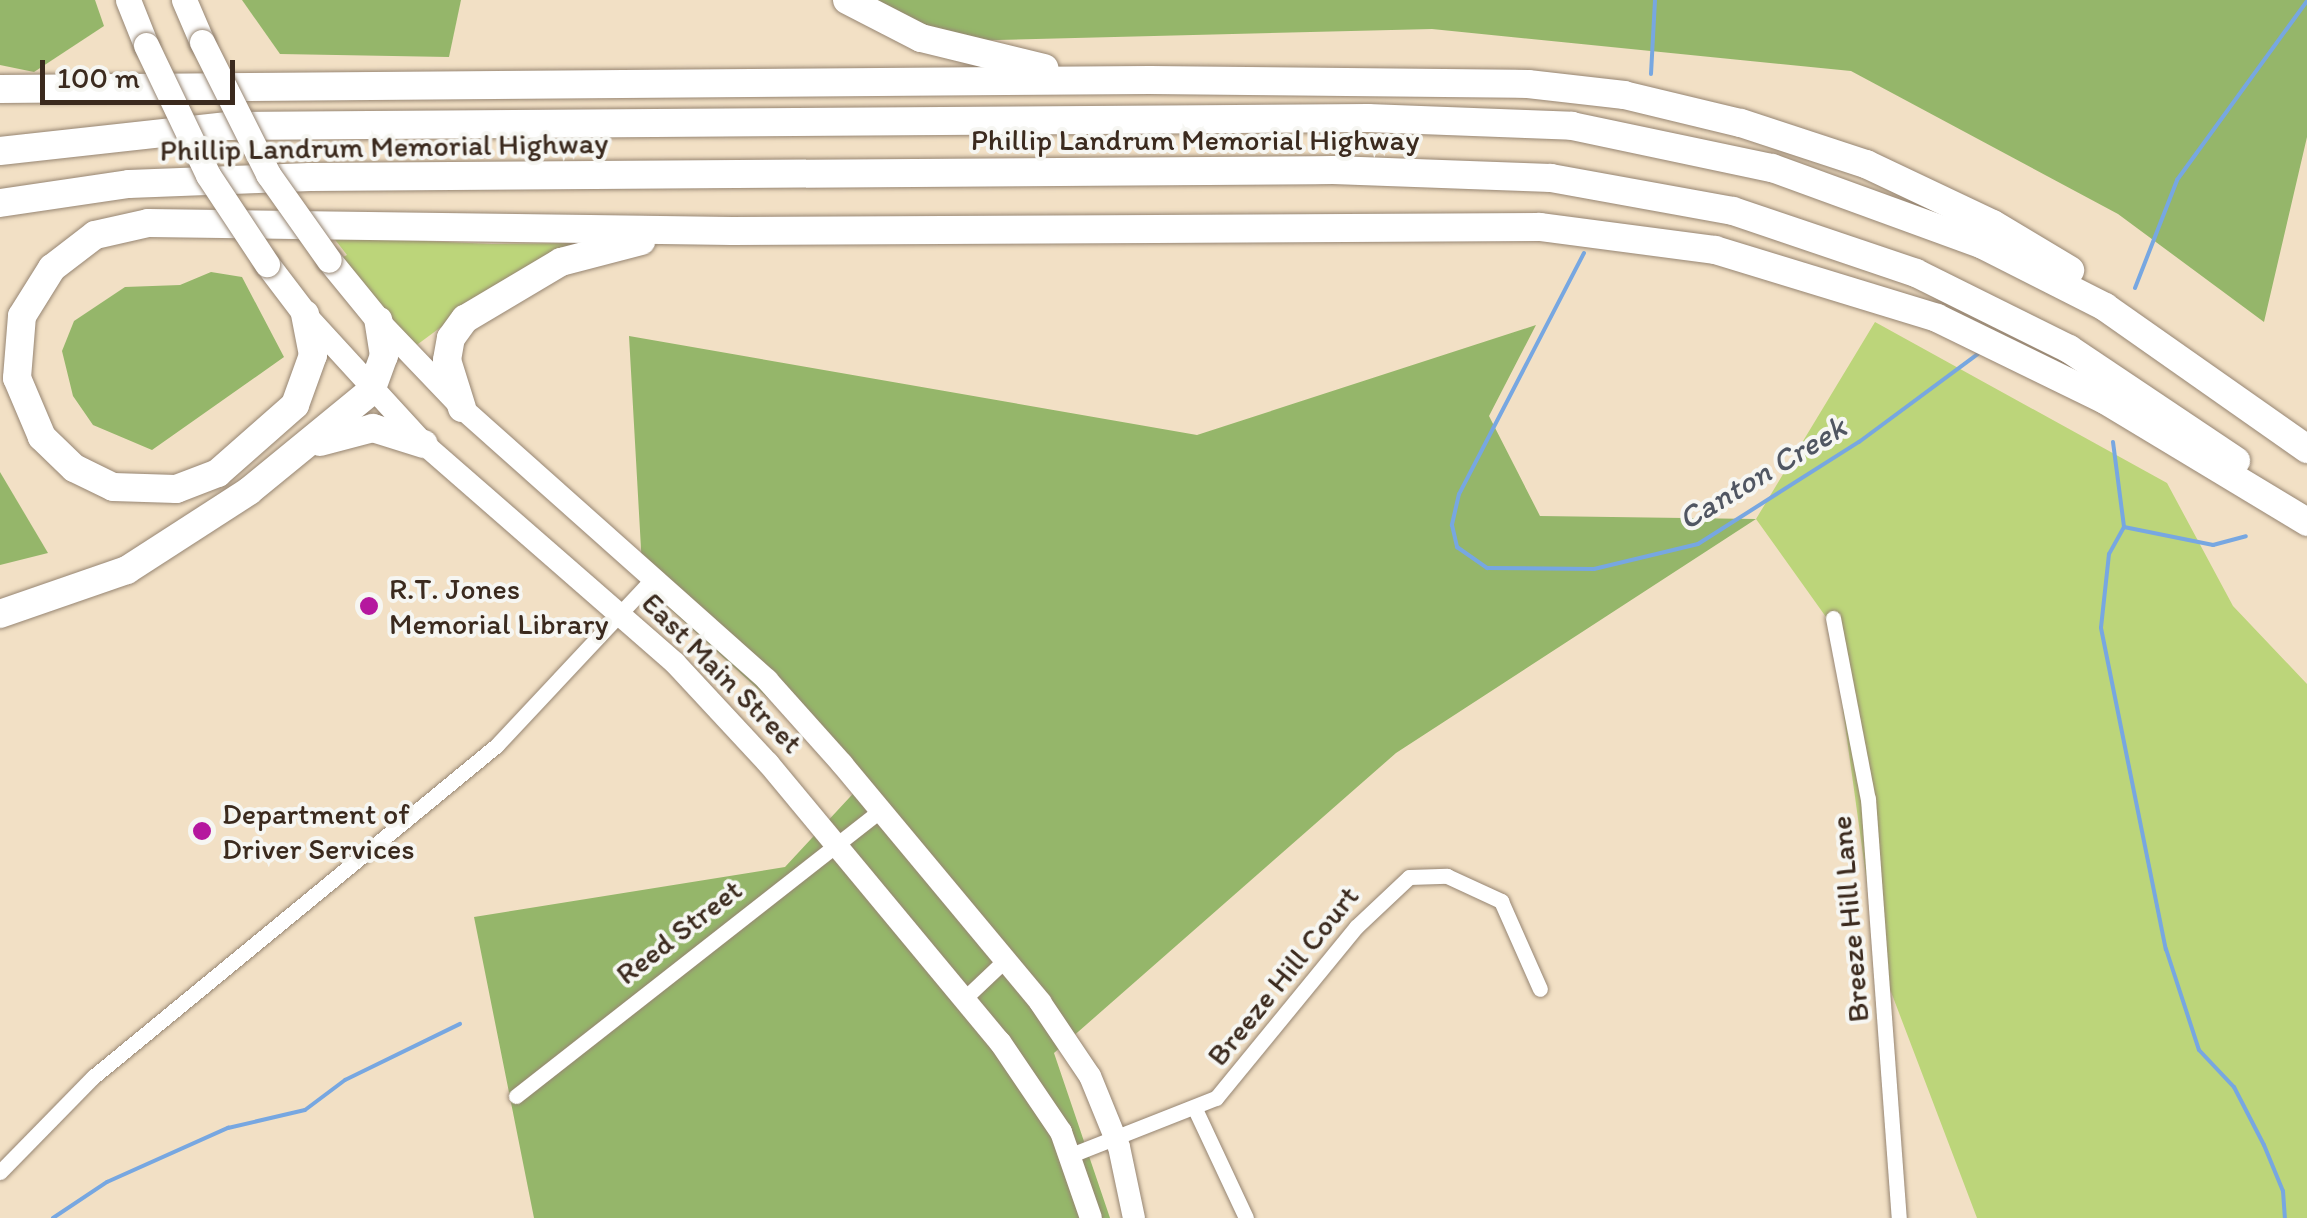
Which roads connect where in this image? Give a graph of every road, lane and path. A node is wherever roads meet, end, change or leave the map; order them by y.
1 (128, 0) edge
2 (184, 0) edge
3 (847, 0) edge
4 (1150, 80) junction
5 (0, 89) edge
6 (0, 151) edge
7 (0, 203) edge
8 (732, 231) junction
9 (305, 314) junction
10 (378, 320) junction
11 (2198, 368) junction
12 (371, 391) junction
13 (462, 408) junction
14 (424, 444) junction
15 (2307, 449) edge
16 (296, 453) junction
17 (2307, 519) edge
18 (654, 577) junction
19 (0, 614) edge
20 (623, 617) junction
21 (1833, 618) dead end
22 (878, 812) junction
23 (836, 844) junction
24 (1003, 962) junction
25 (1540, 989) dead end
26 (964, 999) junction
27 (516, 1096) dead end
28 (1195, 1109) junction
29 (1115, 1138) junction
30 (1071, 1155) junction
31 (0, 1172) edge
32 (1091, 1218) edge
33 (1134, 1218) edge
34 (1246, 1218) edge
35 (1899, 1218) edge

1 - 9 main road, East Main Street, bridge
2 - 10 main road, East Main Street, bridge
3 - 4 highway
4 - 5 highway
4 - 11 highway
6 - 11 highway, Phillip Landrum Memorial Highway
7 - 17 highway, Phillip Landrum Memorial Highway
8 - 9 highway
8 - 13 highway
8 - 17 highway
9 - 12 main road, East Main Street
10 - 12 highway
10 - 13 main road, East Main Street
11 - 15 highway, Phillip Landrum Memorial Highway
12 - 14 main road, East Main Street
12 - 16 highway
13 - 18 main road, East Main Street
14 - 16 highway
14 - 20 main road, East Main Street
16 - 19 highway
18 - 20 street
18 - 22 main road, East Main Street
20 - 23 main road, East Main Street
20 - 31 street
21 - 35 street, Breeze Hill Lane
22 - 23 street, Reed Street
22 - 24 main road, East Main Street
23 - 26 main road, East Main Street
23 - 27 street, Reed Street
24 - 26 street
24 - 29 main road, East Main Street
25 - 28 street, Breeze Hill Court
26 - 30 main road, East Main Street
28 - 29 street, Breeze Hill Court
28 - 34 street
29 - 30 street, Breeze Hill Court
29 - 33 main road, East Main Street
30 - 32 main road, East Main Street

